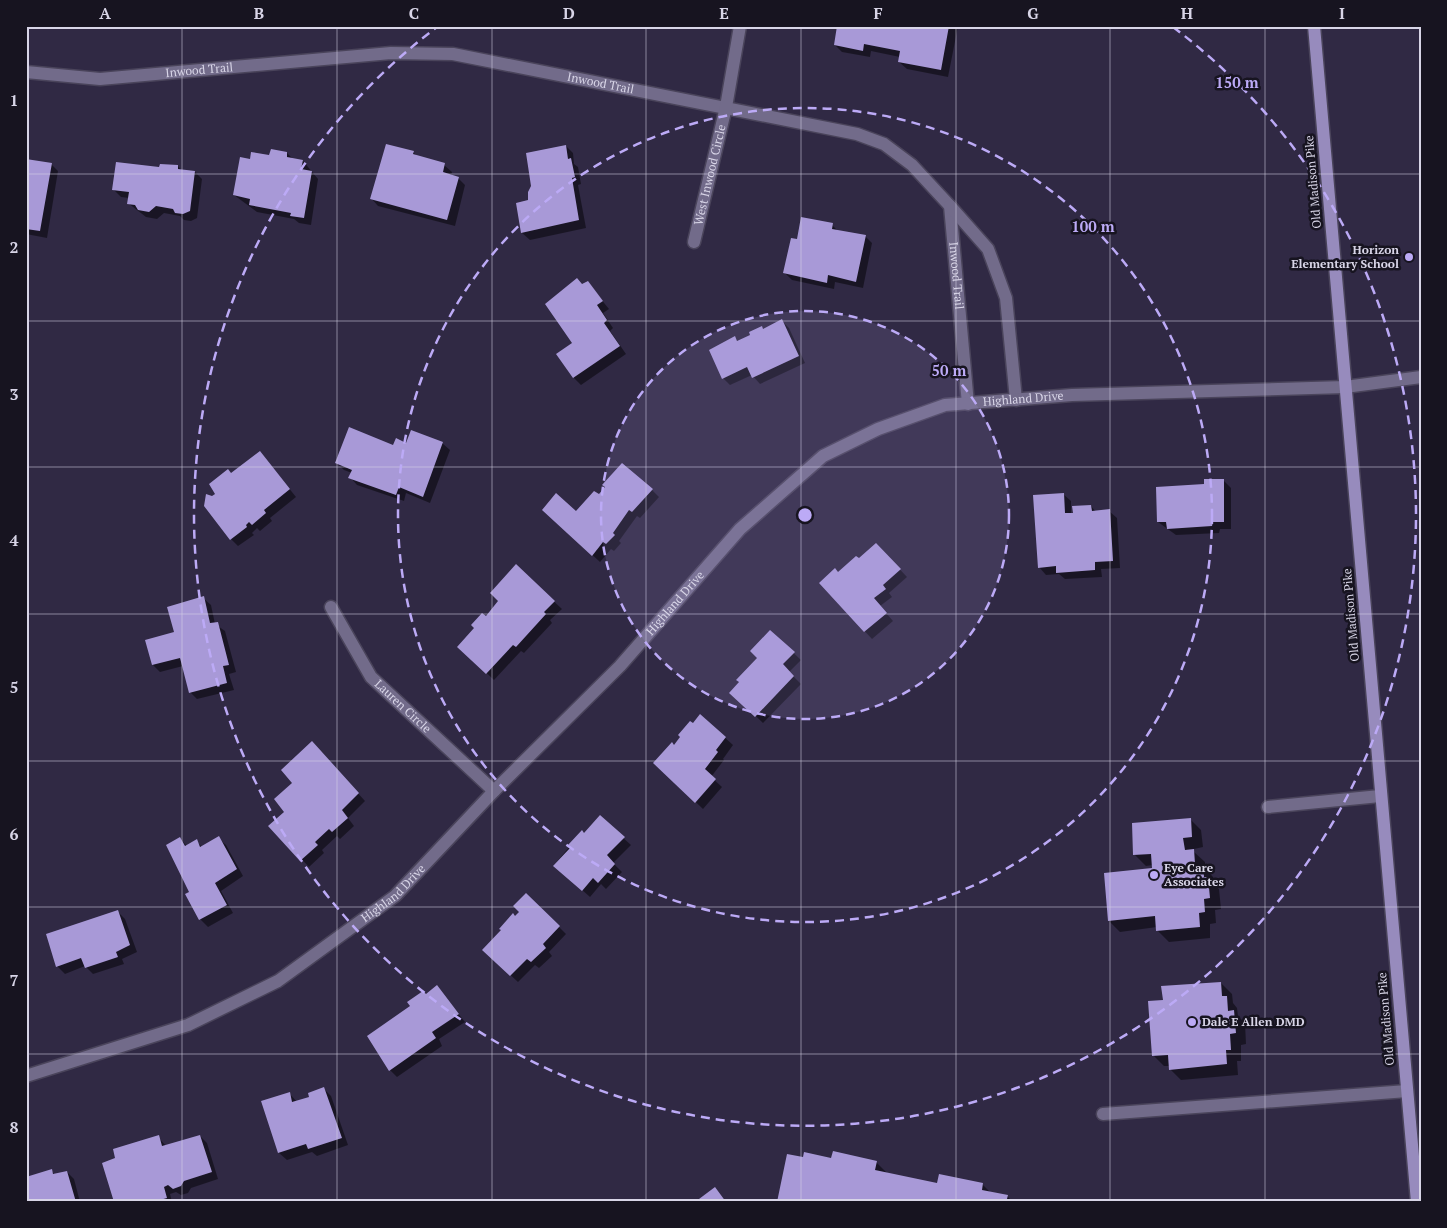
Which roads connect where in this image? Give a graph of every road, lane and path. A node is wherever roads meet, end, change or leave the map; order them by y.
1 (740, 26) edge
2 (1314, 26) edge
3 (26, 72) edge
4 (726, 107) junction
5 (950, 206) junction
6 (694, 242) dead end
7 (1421, 376) edge
8 (1345, 387) junction
9 (1016, 400) junction
10 (968, 404) junction
11 (332, 607) dead end
12 (494, 791) junction
13 (1380, 796) junction
14 (1268, 807) dead end
15 (26, 1076) edge
16 (1407, 1091) junction
17 (1103, 1114) dead end
18 (1417, 1202) edge

1 - 4 street, West Inwood Circle
2 - 8 main road, Old Madison Pike
3 - 4 street, Inwood Trail
4 - 5 street, Inwood Trail
4 - 6 street, West Inwood Circle
5 - 9 street
5 - 10 street, Inwood Trail
7 - 8 street, Highland Drive
8 - 9 street, Highland Drive
8 - 13 main road, Old Madison Pike
9 - 10 street, Highland Drive
10 - 12 street, Highland Drive
11 - 12 street, Lauren Circle
12 - 15 street, Highland Drive
13 - 14 street
13 - 16 main road, Old Madison Pike
16 - 17 street
16 - 18 main road, Old Madison Pike

